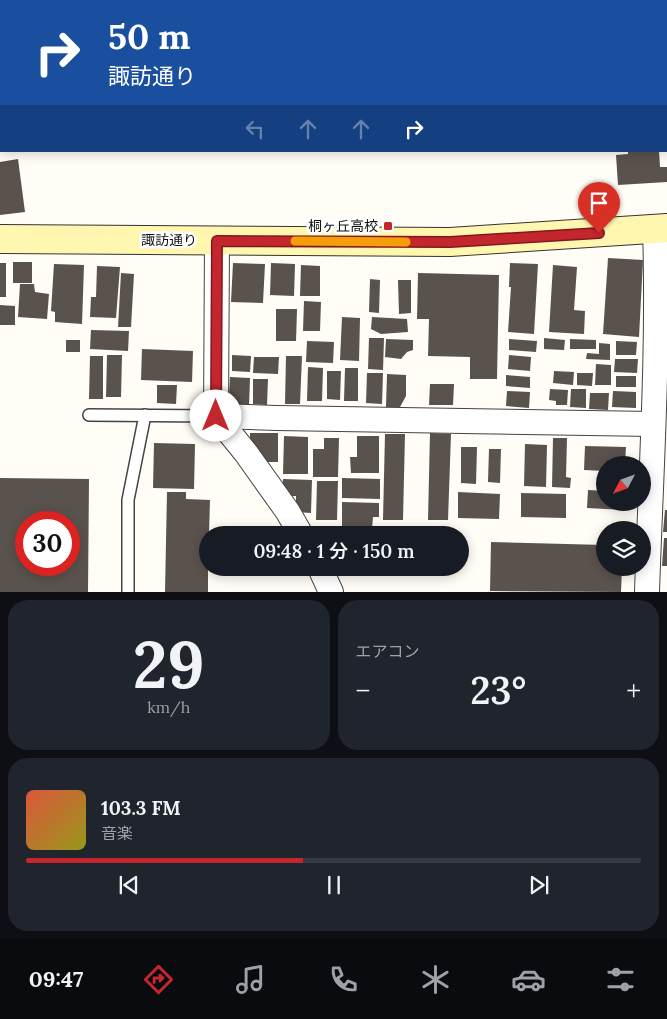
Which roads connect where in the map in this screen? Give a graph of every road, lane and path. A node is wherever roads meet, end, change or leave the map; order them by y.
1 (661, 229) edge
2 (0, 239) edge
3 (217, 241) junction
4 (662, 332) edge
5 (89, 415) dead end
6 (145, 415) junction
7 (216, 416) junction
8 (653, 424) junction
9 (296, 526) edge
10 (324, 576) edge
11 (128, 592) edge
12 (331, 592) edge
13 (647, 592) edge

1 - 3 street, 諏訪通り
1 - 4 street
2 - 3 street, 諏訪通り
3 - 7 street
4 - 8 street
5 - 6 lane
6 - 7 lane
6 - 11 lane
7 - 8 street
7 - 9 street
8 - 13 street
10 - 12 street

